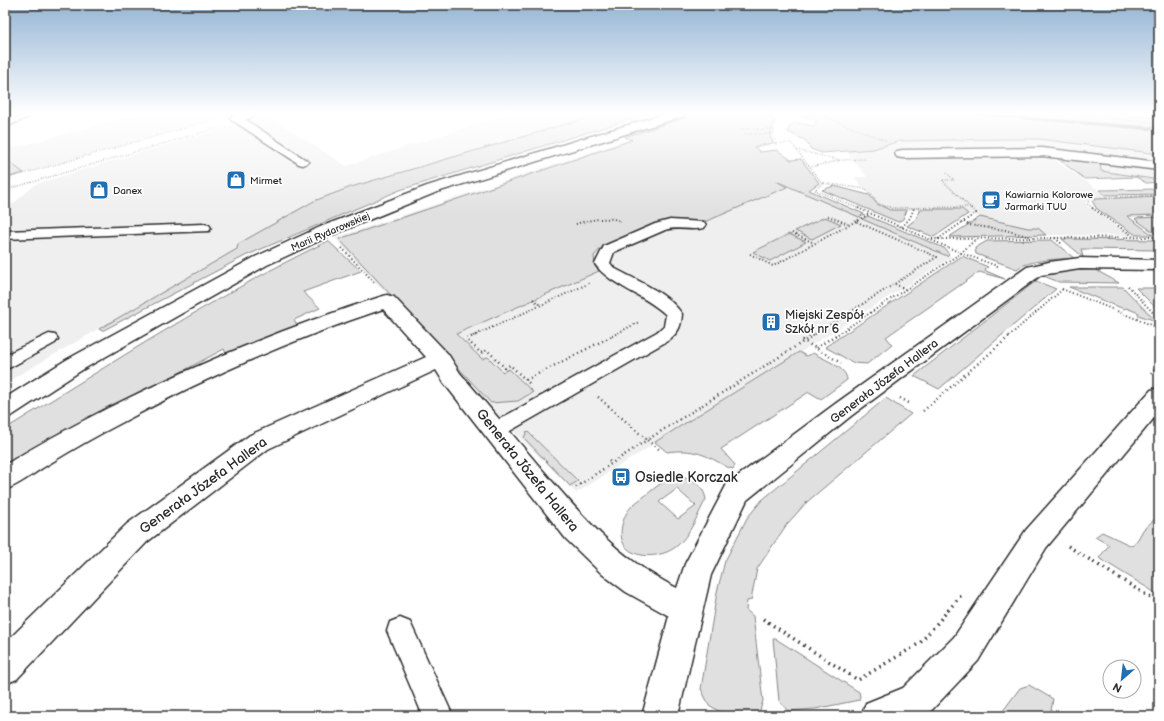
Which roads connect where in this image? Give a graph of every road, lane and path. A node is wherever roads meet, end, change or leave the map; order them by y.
1 (119, 147) edge
2 (146, 147) edge
3 (283, 147) edge
4 (570, 147) edge
5 (794, 147) edge
6 (896, 147) edge
7 (797, 150) junction
8 (906, 154) junction
9 (865, 159) dead end
10 (842, 160) junction
11 (303, 162) dead end
12 (1159, 166) edge
13 (810, 167) junction
14 (5, 179) edge
15 (822, 183) junction
16 (5, 190) edge
17 (1159, 195) edge
18 (970, 207) junction
19 (914, 208) junction
20 (869, 214) junction
21 (828, 216) dead end
22 (616, 219) dead end
23 (855, 221) junction
24 (964, 222) junction
25 (576, 224) dead end
26 (848, 224) junction
27 (699, 225) dead end
28 (902, 227) junction
29 (204, 228) dead end
30 (792, 233) dead end
31 (5, 235) edge
32 (1135, 236) junction
33 (1159, 237) edge
34 (1033, 238) junction
35 (930, 239) junction
36 (938, 239) junction
37 (977, 239) junction
38 (814, 243) junction
39 (342, 248) dead end
40 (961, 253) junction
41 (750, 254) dead end
42 (1159, 265) edge
43 (1026, 277) junction
44 (593, 281) dead end
45 (895, 284) junction
46 (906, 289) junction
47 (1064, 289) junction
48 (533, 299) dead end
49 (389, 301) junction
50 (540, 305) junction
51 (1159, 328) edge
52 (49, 339) dead end
53 (803, 340) junction
54 (816, 348) junction
55 (440, 359) junction
56 (5, 363) edge
57 (841, 363) dead end
58 (526, 380) dead end
59 (581, 382) junction
60 (1159, 396) edge
61 (5, 409) edge
62 (923, 411) dead end
63 (496, 430) junction
64 (647, 440) junction
65 (660, 450) dead end
66 (5, 479) edge
67 (573, 489) dead end
68 (688, 609) junction
69 (400, 631) dead end
70 (5, 667) edge
71 (438, 716) edge
72 (660, 716) edge
73 (879, 716) edge

1 - 14 path
2 - 16 path
3 - 11 lane
4 - 61 street, Marii Rydarowskiej
5 - 7 path
6 - 8 path
7 - 10 path
7 - 13 path
8 - 12 street
8 - 18 path
9 - 10 path
10 - 13 path
13 - 15 path
15 - 19 path
15 - 20 path
17 - 32 path
18 - 19 path
18 - 24 path
19 - 28 path
20 - 23 path
20 - 28 path
21 - 26 path
22 - 25 path
23 - 26 path
23 - 45 path
24 - 34 path
24 - 36 path
26 - 38 path
27 - 59 lane
28 - 35 path
29 - 31 lane
30 - 38 path
32 - 33 path
32 - 34 path
34 - 37 path
35 - 36 path
35 - 40 path
36 - 37 path
37 - 40 path
38 - 41 path
39 - 49 path
40 - 43 path
40 - 46 path
42 - 43 street, Generała Józefa Hallera
43 - 47 path
43 - 68 street, Generała Józefa Hallera
44 - 50 path
45 - 46 path
45 - 53 path
46 - 54 path
47 - 51 path
47 - 62 path
48 - 50 path
49 - 55 street, Generała Józefa Hallera
49 - 66 street
50 - 58 path
52 - 56 lane
53 - 54 path
53 - 64 path
54 - 57 path
55 - 63 street, Generała Józefa Hallera
55 - 70 street, Generała Józefa Hallera
59 - 63 lane
59 - 64 path
60 - 73 street
63 - 68 street, Generała Józefa Hallera
64 - 65 path
64 - 67 path
68 - 72 street, Generała Józefa Hallera
69 - 71 lane

